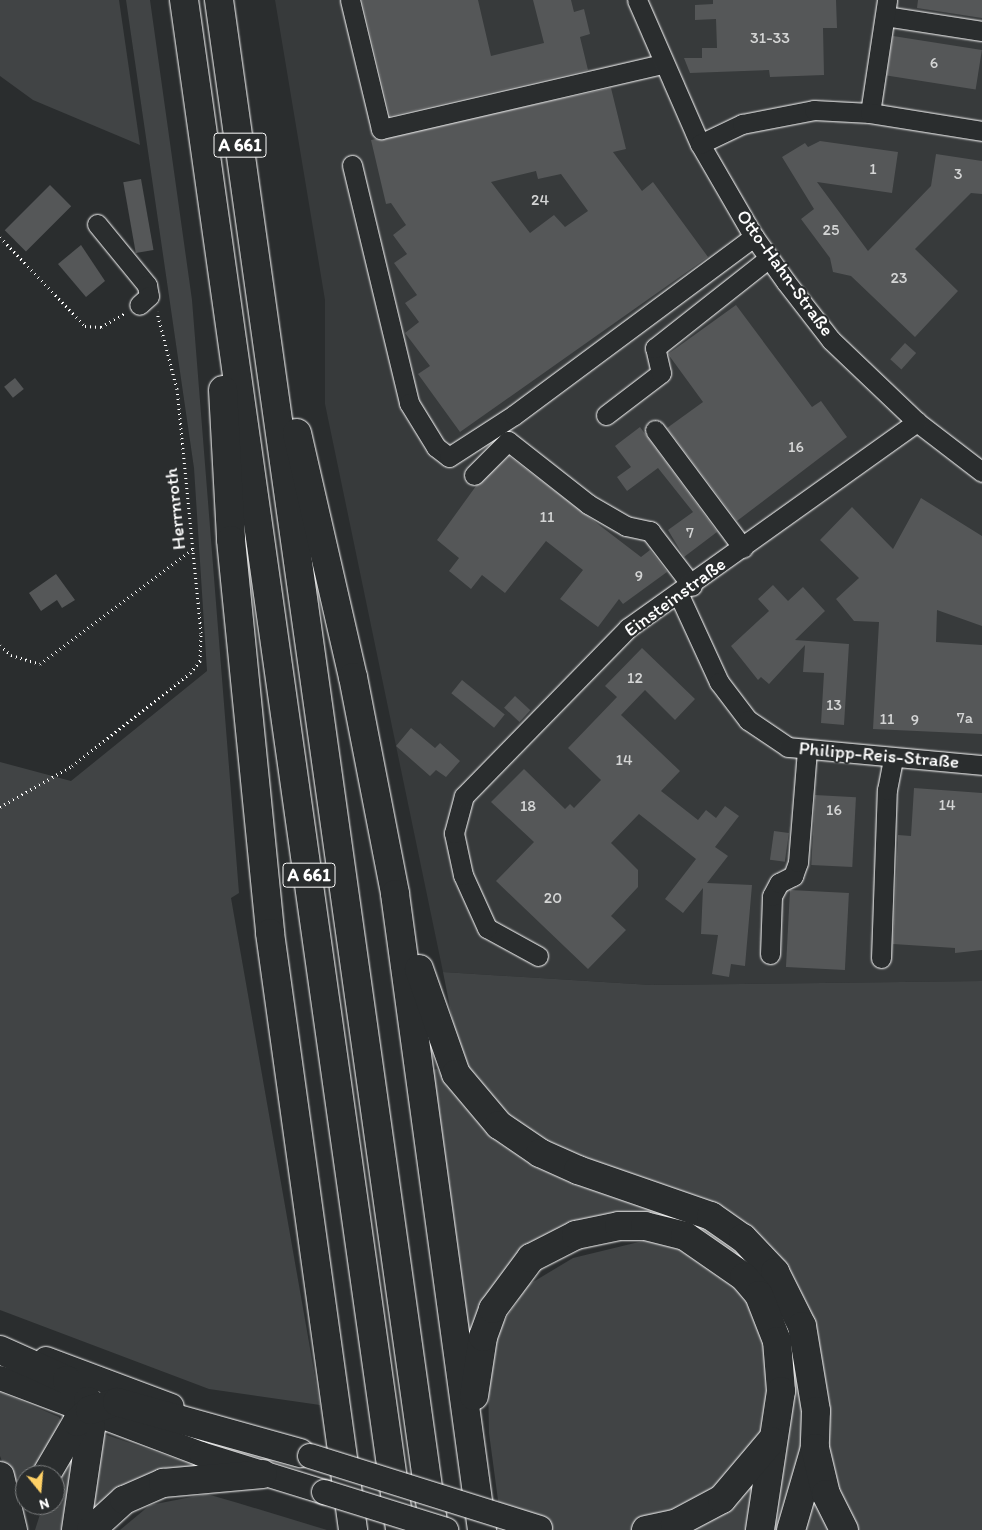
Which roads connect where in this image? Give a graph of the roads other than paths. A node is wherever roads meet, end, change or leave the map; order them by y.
1 (184, 0) edge
2 (219, 0) edge
3 (350, 0) edge
4 (637, 0) edge
5 (886, 8) edge
6 (982, 31) edge
7 (663, 64) junction
8 (870, 113) junction
9 (982, 131) edge
10 (700, 144) junction
11 (352, 165) dead end
12 (215, 221) junction
13 (97, 224) dead end
14 (754, 237) junction
15 (769, 258) junction
16 (261, 291) junction
17 (139, 305) road end
18 (606, 415) dead end
19 (917, 422) junction
20 (655, 430) dead end
21 (982, 472) edge
22 (474, 475) dead end
23 (743, 548) junction
24 (685, 590) junction
25 (807, 750) junction
26 (893, 759) junction
27 (982, 764) edge
28 (395, 894) junction
29 (770, 954) dead end
30 (538, 956) dead end
31 (881, 958) dead end
32 (0, 1342) edge
33 (0, 1350) edge
34 (0, 1378) edge
35 (90, 1410) junction
36 (772, 1440) junction
37 (471, 1448) junction
38 (815, 1448) junction
39 (305, 1455) junction
40 (51, 1465) edge
41 (263, 1474) junction
42 (0, 1476) edge
43 (27, 1515) edge
44 (543, 1529) edge
45 (13, 1530) edge
46 (22, 1530) edge
47 (76, 1530) edge
48 (91, 1530) edge
49 (353, 1530) edge
50 (400, 1530) edge
51 (434, 1530) edge
52 (446, 1530) edge
53 (482, 1530) edge
54 (646, 1530) edge
55 (760, 1530) edge
56 (791, 1530) edge
57 (844, 1530) edge

1 - 12 highway, A 661
2 - 16 highway, A 661
3 - 7 street
4 - 7 street, Otto-Hahn-Straße
5 - 6 street
5 - 8 street
7 - 10 street, Otto-Hahn-Straße
8 - 9 street
8 - 10 street
10 - 14 street, Otto-Hahn-Straße
11 - 14 street
12 - 49 highway
12 - 50 highway, A 661
13 - 17 street
14 - 15 street, Otto-Hahn-Straße
15 - 18 street
15 - 19 street, Otto-Hahn-Straße
16 - 28 highway
16 - 51 highway, A 661
19 - 21 street, Otto-Hahn-Straße
19 - 23 street, Einsteinstraße
20 - 23 street
22 - 24 street, Philipp-Reis-Straße
23 - 24 street, Einsteinstraße
24 - 25 street, Philipp-Reis-Straße
24 - 30 street, Einsteinstraße
25 - 26 street, Philipp-Reis-Straße
25 - 29 street
26 - 27 street, Philipp-Reis-Straße
26 - 31 street
28 - 37 highway
28 - 38 highway
32 - 39 main road
33 - 35 highway
34 - 35 main road
35 - 39 highway
35 - 40 highway
35 - 41 main road
35 - 47 highway
36 - 37 highway
36 - 54 highway
36 - 55 highway
37 - 53 highway
38 - 56 highway
38 - 57 highway
39 - 44 main road, bridge
41 - 48 highway
41 - 52 main road, bridge
42 - 45 highway
43 - 46 highway

